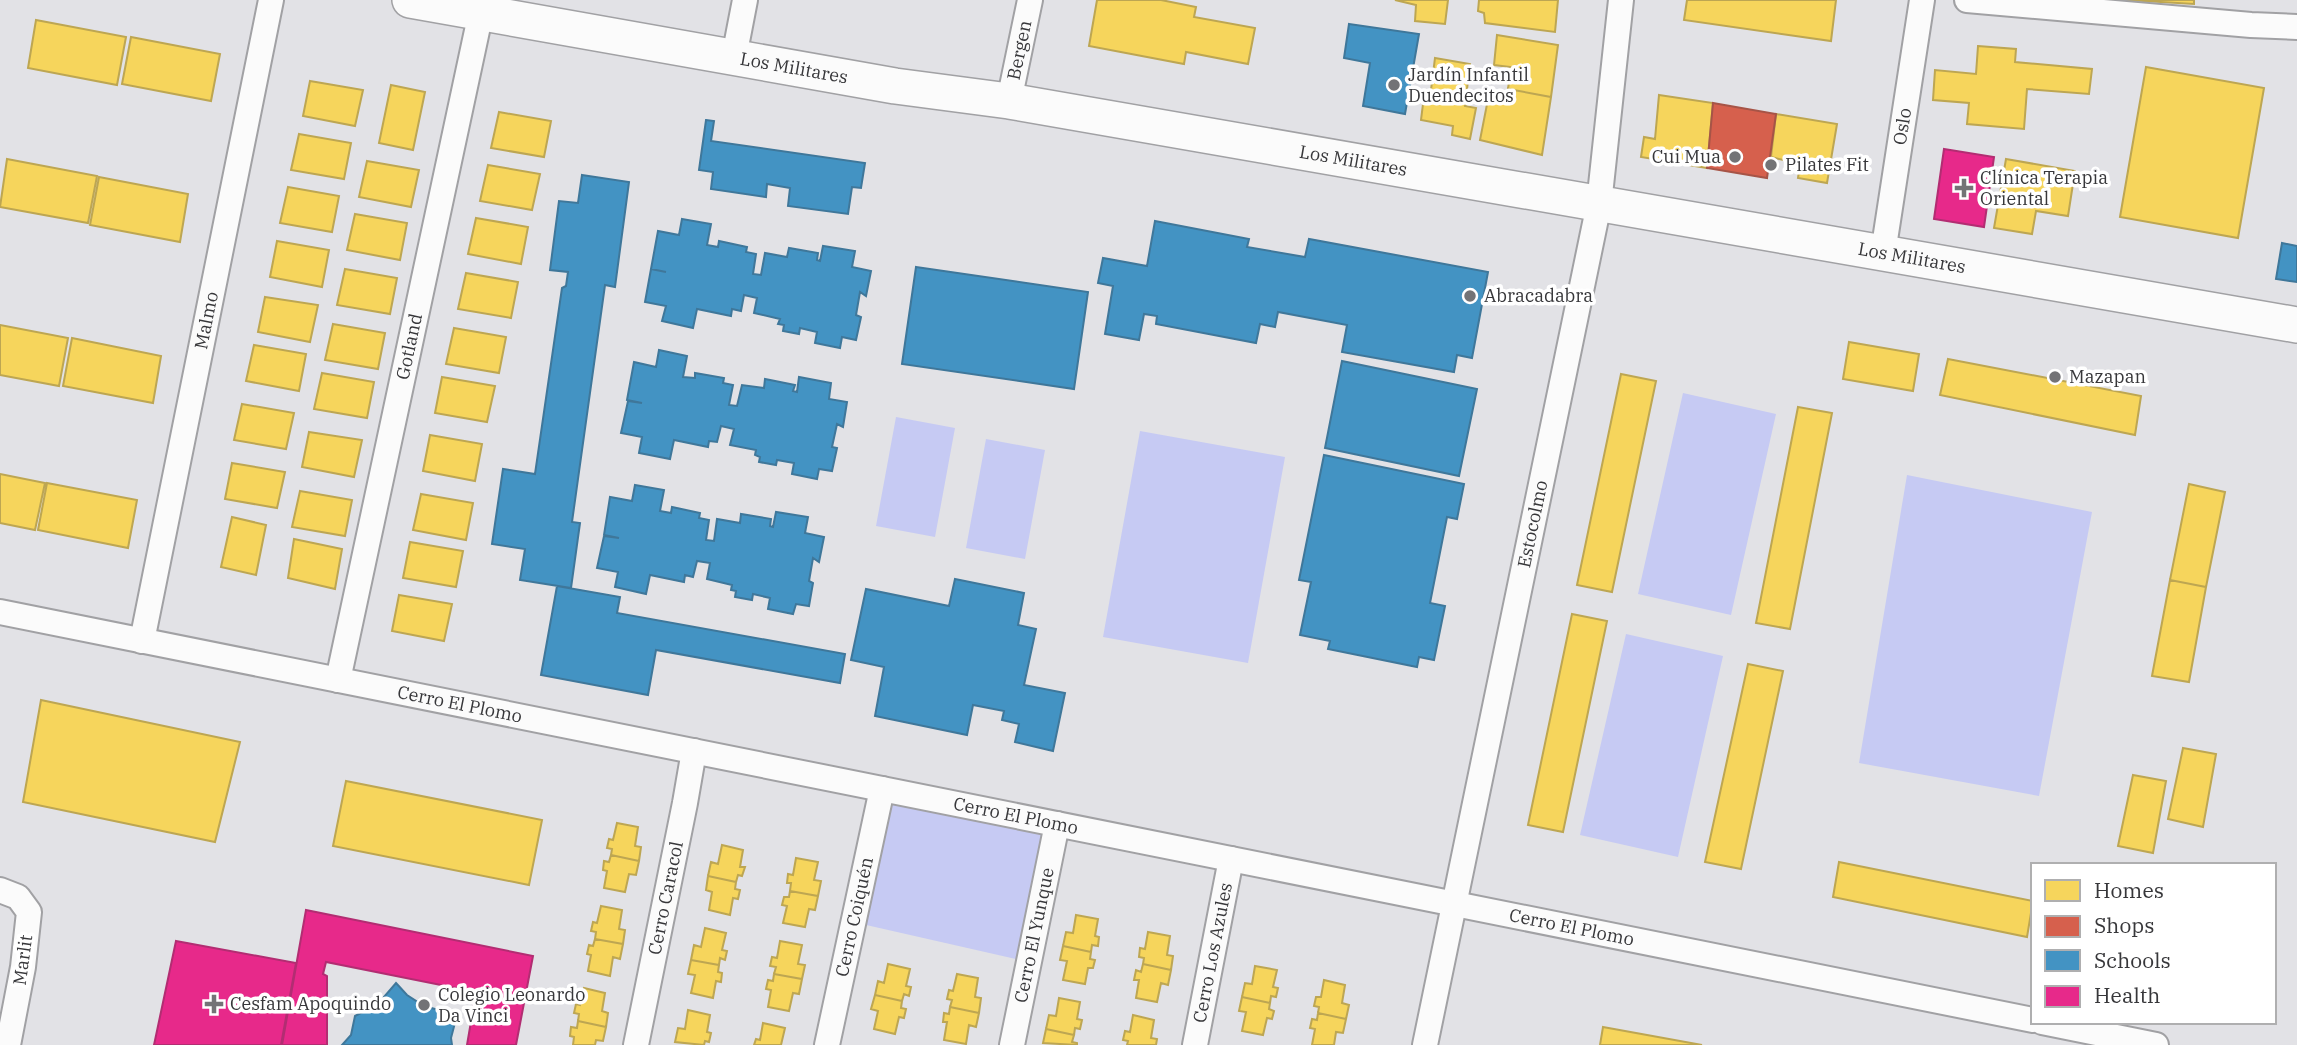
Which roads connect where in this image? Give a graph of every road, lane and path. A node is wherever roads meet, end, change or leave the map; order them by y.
1 (271, 0) edge
2 (410, 0) edge
3 (745, 0) edge
4 (1030, 0) edge
5 (1621, 0) edge
6 (1922, 0) edge
7 (1967, 0) edge
8 (481, 12) junction
9 (2297, 27) edge
10 (734, 57) junction
11 (1009, 101) junction
12 (1599, 204) junction
13 (1884, 253) junction
14 (2297, 325) edge
15 (0, 612) edge
16 (142, 641) junction
17 (338, 680) junction
18 (694, 751) junction
19 (882, 789) junction
20 (1057, 824) junction
21 (1231, 859) junction
22 (0, 890) edge
23 (1454, 904) junction
24 (2031, 1020) edge
25 (2052, 1024) edge
26 (8, 1045) edge
27 (636, 1045) edge
28 (827, 1045) edge
29 (1012, 1045) edge
30 (1195, 1045) edge
31 (1426, 1045) edge
32 (2156, 1045) edge

1 - 16 street, Malmo
2 - 8 main road, Los Militares
3 - 10 street
4 - 11 street, Bergen
5 - 12 street, Estocolmo
6 - 13 street, Oslo
7 - 9 street
8 - 10 main road, Los Militares
8 - 17 street, Gotland
10 - 11 main road, Los Militares
11 - 12 main road, Los Militares
12 - 13 main road, Los Militares
12 - 23 street, Estocolmo
13 - 14 main road, Los Militares
15 - 16 street, Cerro El Plomo
16 - 17 street, Cerro El Plomo
17 - 18 street, Cerro El Plomo
18 - 19 street, Cerro El Plomo
18 - 27 street, Cerro Caracol
19 - 20 street, Cerro El Plomo
19 - 28 street, Cerro Coiquén
20 - 21 street, Cerro El Plomo
20 - 29 street, Cerro El Yunque
21 - 23 street, Cerro El Plomo
21 - 30 street, Cerro Los Azules
22 - 26 street, Marlit
23 - 24 street, Cerro El Plomo
23 - 31 street, Estocolmo
25 - 32 street

